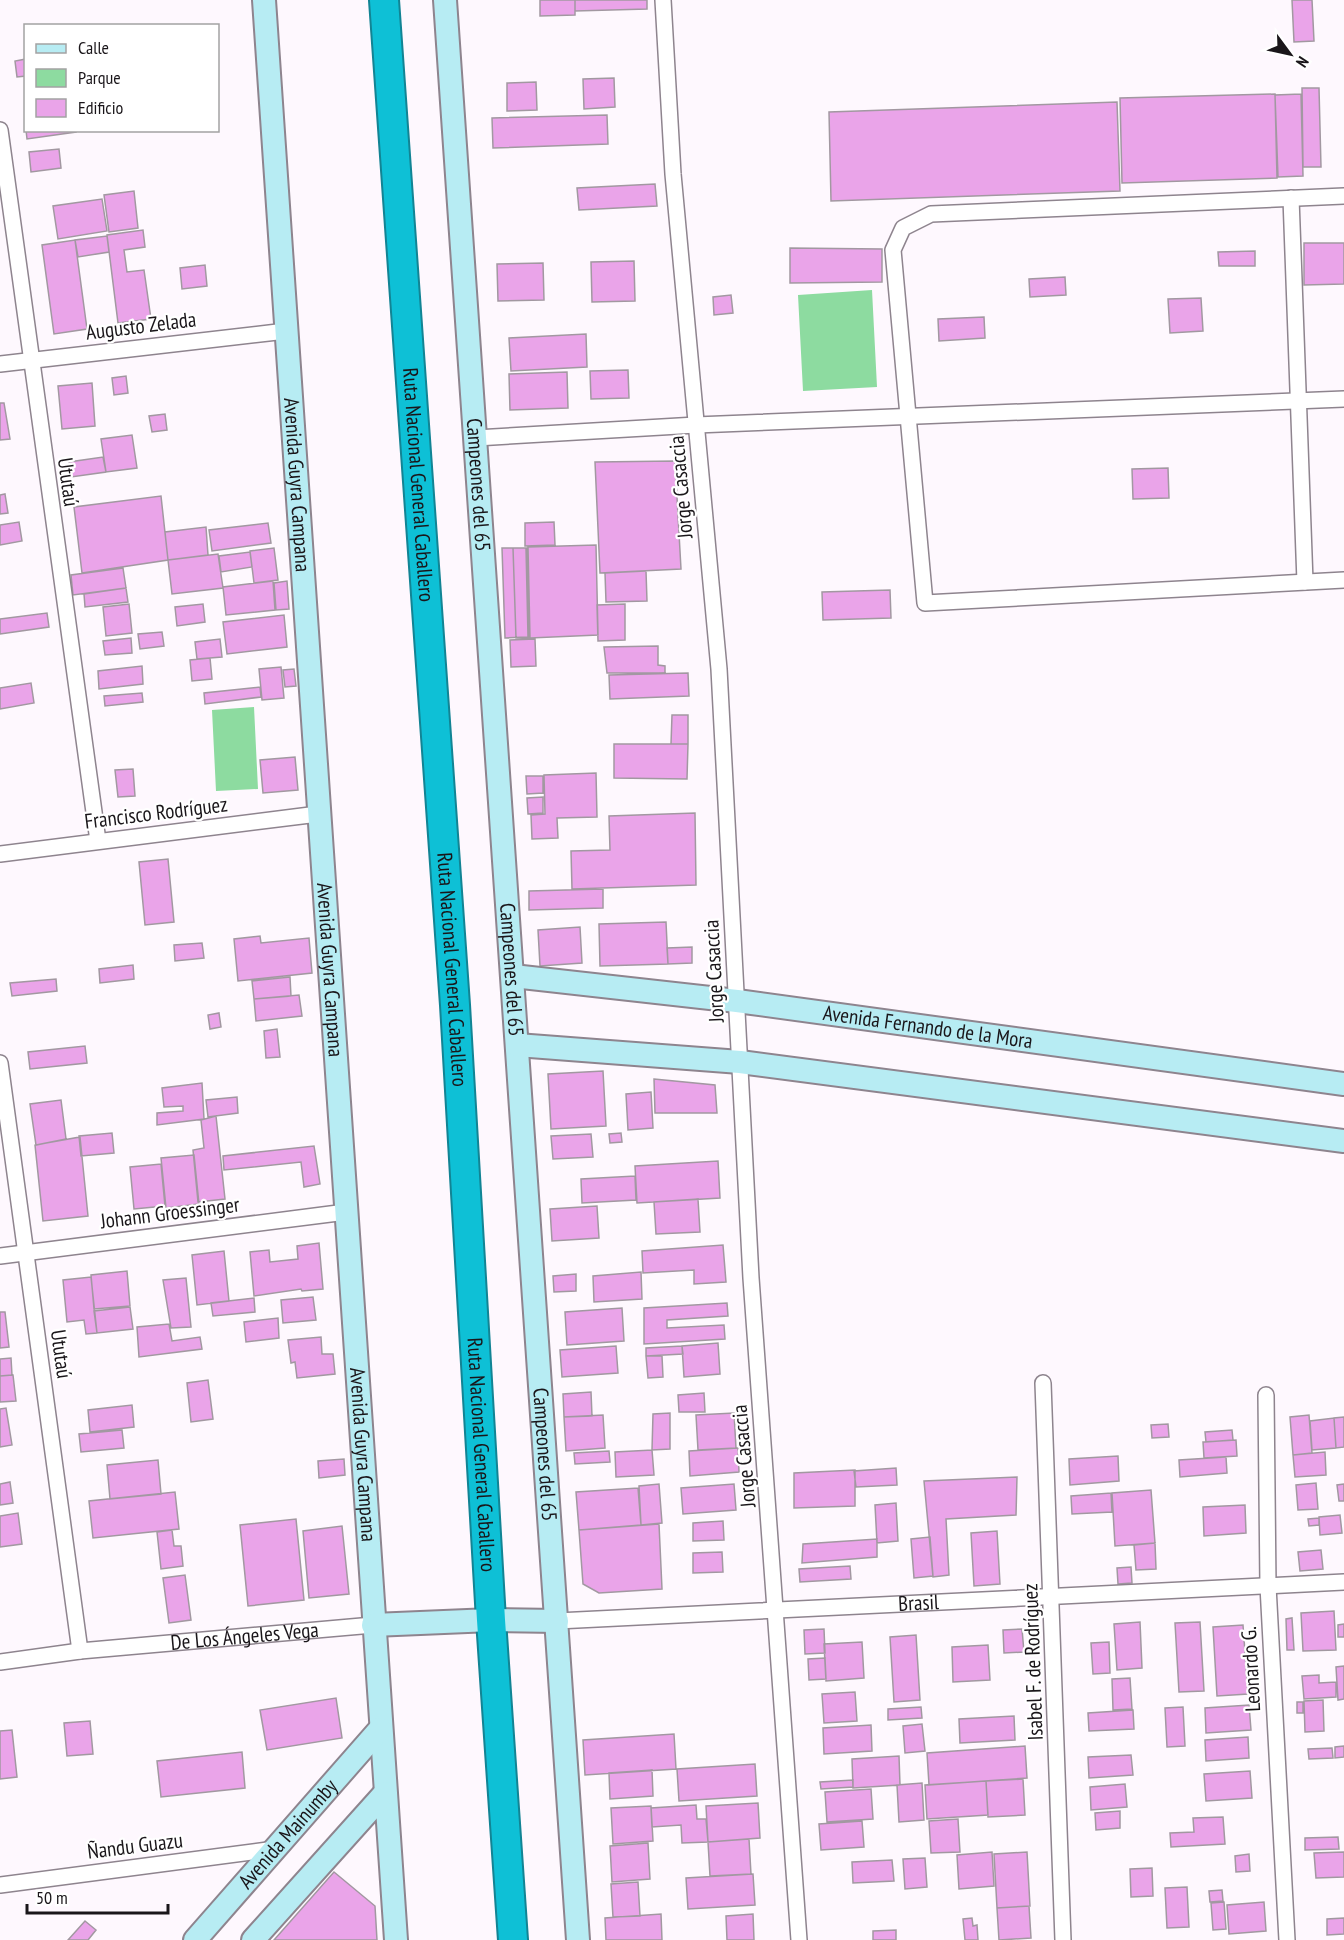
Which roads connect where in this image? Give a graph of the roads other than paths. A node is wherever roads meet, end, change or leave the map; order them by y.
1 (264, 0) edge
2 (384, 0) edge
3 (445, 0) edge
4 (663, 0) edge
5 (0, 130) edge
6 (1344, 196) edge
7 (1291, 198) junction
8 (286, 331) junction
9 (30, 360) junction
10 (0, 364) edge
11 (1344, 399) edge
12 (1298, 401) junction
13 (907, 417) junction
14 (696, 425) junction
15 (476, 438) junction
16 (1344, 580) edge
17 (1305, 582) junction
18 (318, 814) junction
19 (98, 841) junction
20 (0, 854) edge
21 (513, 976) junction
22 (737, 1001) junction
23 (517, 1045) junction
24 (740, 1062) junction
25 (0, 1063) edge
26 (1344, 1084) edge
27 (1344, 1142) edge
28 (346, 1212) junction
29 (26, 1252) junction
30 (0, 1256) edge
31 (1043, 1383) dead end
32 (1266, 1395) dead end
33 (1344, 1582) edge
34 (1268, 1586) junction
35 (1052, 1598) junction
36 (777, 1609) junction
37 (491, 1620) junction
38 (557, 1621) junction
39 (373, 1625) junction
40 (80, 1652) junction
41 (0, 1662) edge
42 (380, 1729) junction
43 (385, 1793) junction
44 (275, 1850) junction
45 (0, 1885) edge
46 (195, 1940) edge
47 (253, 1940) edge
48 (396, 1940) edge
49 (513, 1940) edge
50 (578, 1940) edge
51 (799, 1940) edge
52 (1063, 1940) edge
53 (1287, 1940) edge

1 - 8 street, Avenida Guyra Campana
2 - 37 highway, Ruta Nacional General Caballero
3 - 15 street, Campeones del 65
4 - 14 street, Jorge Casaccia
5 - 9 street, Ututaú
6 - 7 street
7 - 12 street
7 - 13 street
8 - 9 street, Augusto Zelada
8 - 18 street, Avenida Guyra Campana
9 - 10 street, Augusto Zelada
9 - 19 street, Ututaú
11 - 12 street
12 - 13 street
12 - 17 street
13 - 14 street
13 - 17 street
14 - 15 street
14 - 22 street, Jorge Casaccia
15 - 21 street, Campeones del 65
16 - 17 street
18 - 19 street, Francisco Rodríguez
18 - 28 street, Avenida Guyra Campana
19 - 20 street, Francisco Rodríguez
21 - 22 street, Avenida Fernando de la Mora
21 - 23 street, Campeones del 65
22 - 24 street, Jorge Casaccia
22 - 26 street, Avenida Fernando de la Mora
23 - 24 street
23 - 38 street, Campeones del 65
24 - 27 street
24 - 36 street, Jorge Casaccia
25 - 29 street, Ututaú
28 - 29 street, Johann Groessinger
28 - 39 street, Avenida Guyra Campana
29 - 30 street, Johann Groessinger
29 - 40 street, Ututaú
31 - 35 street, Isabel F. de Rodríguez
32 - 34 street, Leonardo G.
33 - 34 street, Brasil
34 - 35 street, Brasil
34 - 53 street, Leonardo G.
35 - 36 street, Brasil
35 - 52 street, Isabel F. de Rodríguez
36 - 38 street, Brasil
36 - 51 street, Jorge Casaccia
37 - 38 street, Brasil
37 - 39 street, De Los Ángeles Vega
37 - 49 highway, Ruta Nacional General Caballero
38 - 50 street, Campeones del 65
39 - 40 street, De Los Ángeles Vega
39 - 42 street, Avenida Guyra Campana
40 - 41 street, De Los Ángeles Vega
42 - 43 street, Avenida Guyra Campana
42 - 44 street, Avenida Mainumby
43 - 47 street, Avenida Mainumby
43 - 48 street, Avenida Guyra Campana
44 - 45 street, Ñandu Guazu
44 - 46 street, Avenida Mainumby

